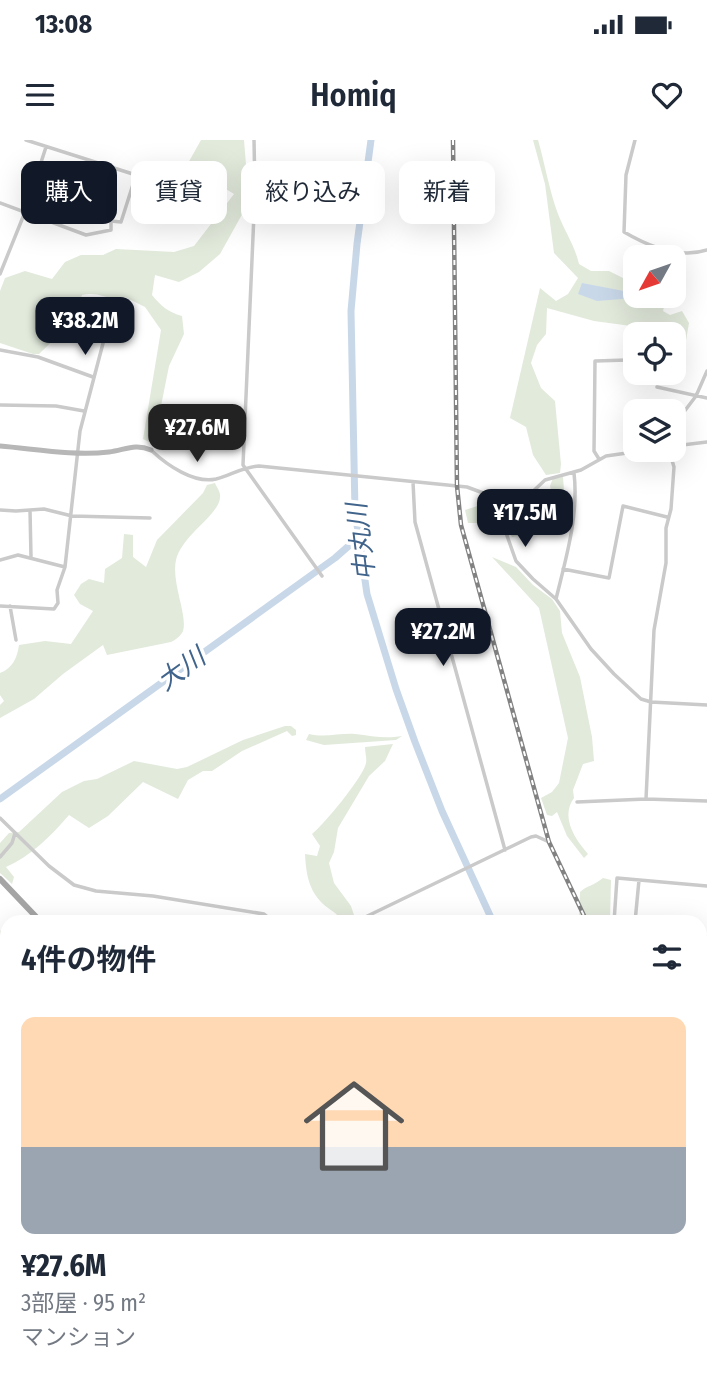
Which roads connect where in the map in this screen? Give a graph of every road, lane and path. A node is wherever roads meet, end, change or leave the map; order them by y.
1 (26, 140) edge
2 (254, 140) edge
3 (635, 140) edge
4 (46, 147) junction
5 (41, 161) edge
6 (91, 161) edge
7 (117, 169) edge
8 (0, 203) edge
9 (21, 211) edge
10 (117, 221) edge
11 (21, 222) edge
12 (57, 224) edge
13 (111, 224) edge
14 (707, 250) edge
15 (0, 274) edge
16 (111, 305) dead end
17 (0, 350) edge
18 (623, 360) edge
19 (707, 372) edge
20 (93, 377) junction
21 (657, 387) dead end
22 (696, 396) junction
23 (707, 398) edge
24 (0, 405) edge
25 (686, 409) edge
26 (84, 411) junction
27 (707, 442) edge
28 (686, 445) edge
29 (0, 446) edge
30 (151, 450) joint
31 (78, 453) junction
32 (623, 453) edge
33 (599, 459) junction
34 (673, 462) edge
35 (244, 468) junction
36 (573, 472) junction
37 (413, 482) junction
38 (494, 499) junction
39 (0, 510) edge
40 (30, 510) junction
41 (72, 516) junction
42 (667, 517) junction
43 (150, 519) dead end
44 (32, 557) junction
45 (0, 560) edge
46 (65, 567) junction
47 (563, 569) junction
48 (323, 576) dead end
49 (556, 599) junction
50 (0, 606) edge
51 (10, 607) junction
52 (16, 640) dead end
53 (650, 702) junction
54 (707, 705) edge
55 (646, 799) junction
56 (707, 801) edge
57 (577, 802) dead end
58 (0, 818) edge
59 (15, 833) junction
60 (549, 842) dead end
61 (505, 850) junction
62 (0, 857) edge
63 (0, 879) edge
64 (639, 880) junction
65 (707, 886) edge
66 (34, 915) edge
67 (265, 915) edge
68 (370, 915) edge
69 (614, 915) edge
70 (636, 915) edge

1 - 4 street
2 - 35 street
3 - 14 street
4 - 5 street
4 - 6 street
7 - 10 street
8 - 9 street
11 - 15 street
12 - 13 street
16 - 20 street
17 - 20 street
18 - 33 street
19 - 22 street
20 - 26 street
21 - 22 street
22 - 23 street
22 - 25 street
24 - 26 street
26 - 31 street
27 - 28 street
29 - 31 street
30 - 31 street
30 - 35 street
31 - 41 street
32 - 33 street
33 - 36 street
34 - 42 street
35 - 37 street
35 - 48 street
36 - 38 street
36 - 47 street
37 - 38 street
37 - 61 street
38 - 49 street
39 - 40 street
40 - 41 street
40 - 44 street
41 - 43 street
41 - 46 street
42 - 47 street
42 - 53 street
44 - 45 street
44 - 46 street
46 - 51 street
47 - 49 street
49 - 53 street
50 - 51 street
51 - 52 street
53 - 54 street
53 - 55 street
55 - 56 street
55 - 57 street
58 - 59 street
59 - 62 street
59 - 67 street
60 - 61 street
61 - 68 street
63 - 66 main road
64 - 65 street
64 - 69 street
64 - 70 street

